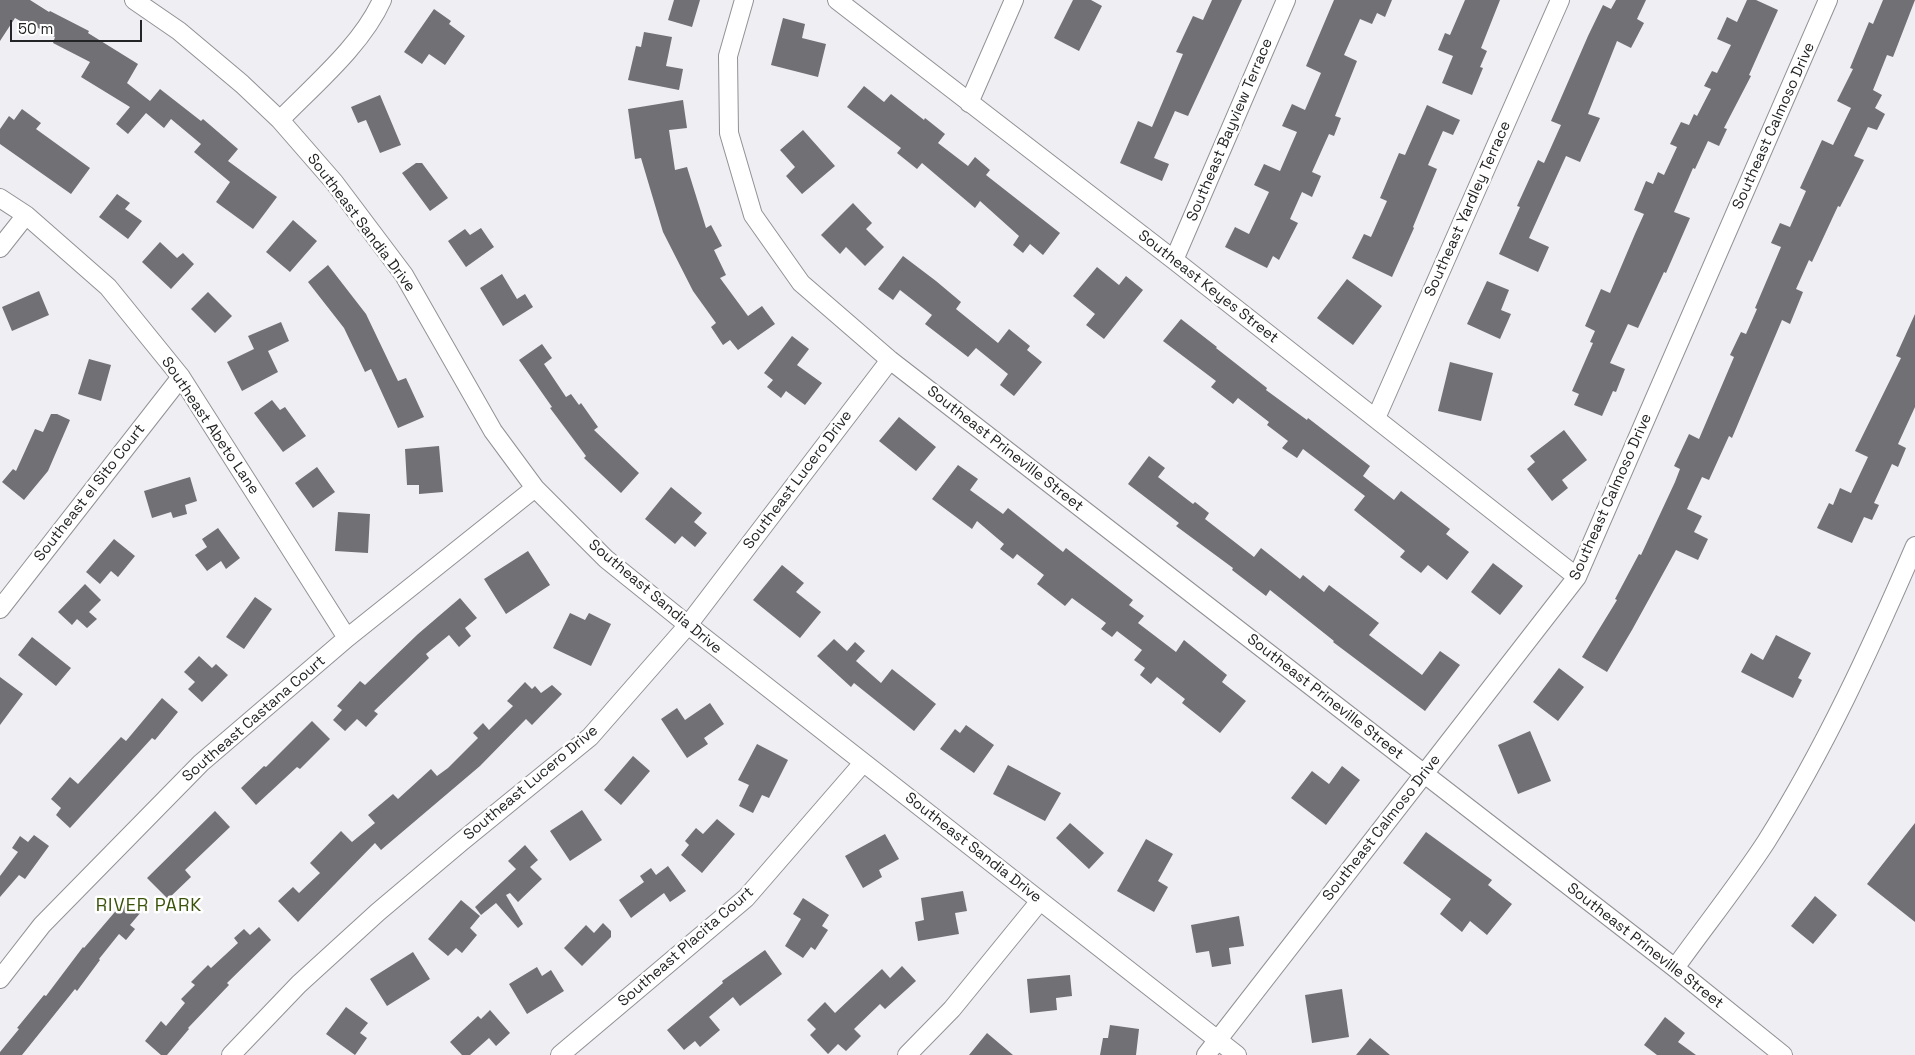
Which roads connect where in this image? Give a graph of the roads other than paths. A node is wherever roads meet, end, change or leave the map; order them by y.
1 (134, 0) edge
2 (382, 0) edge
3 (744, 0) edge
4 (837, 0) edge
5 (1014, 0) edge
6 (1286, 0) edge
7 (1560, 0) edge
8 (1828, 0) edge
9 (968, 103) junction
10 (280, 120) junction
11 (0, 198) edge
12 (26, 215) junction
13 (0, 248) edge
14 (1174, 260) junction
15 (890, 360) junction
16 (181, 377) junction
17 (1376, 418) junction
18 (535, 488) junction
19 (1915, 546) edge
20 (1577, 577) junction
21 (0, 609) edge
22 (688, 625) junction
23 (347, 638) junction
24 (863, 762) junction
25 (1425, 774) junction
26 (1040, 901) junction
27 (1675, 968) junction
28 (0, 979) edge
29 (1219, 1040) junction
30 (231, 1055) edge
31 (560, 1055) edge
32 (907, 1055) edge
33 (1206, 1055) edge
34 (1238, 1055) edge
35 (1783, 1055) edge

1 - 10 street, Southeast Sandia Drive
2 - 10 street
3 - 15 street, Southeast Prineville Street
4 - 9 street, Southeast Keyes Street
5 - 9 street
6 - 14 street, Southeast Bayview Terrace
7 - 17 street, Southeast Yardley Terrace
8 - 20 street, Southeast Calmoso Drive
9 - 14 street, Southeast Keyes Street
10 - 18 street, Southeast Sandia Drive
11 - 12 street, Southeast Abeto Lane
12 - 13 street
12 - 16 street, Southeast Abeto Lane
14 - 17 street, Southeast Keyes Street
15 - 22 street, Southeast Lucero Drive
15 - 25 street, Southeast Prineville Street
16 - 21 street, Southeast el Sito Court
16 - 23 street, Southeast Abeto Lane
17 - 20 street, Southeast Keyes Street
18 - 22 street, Southeast Sandia Drive
18 - 23 street, Southeast Castana Court
19 - 27 street
20 - 25 street, Southeast Calmoso Drive
22 - 24 street, Southeast Sandia Drive
22 - 30 street, Southeast Lucero Drive
23 - 28 street, Southeast Castana Court
24 - 26 street, Southeast Sandia Drive
24 - 31 street, Southeast Placita Court
25 - 27 street, Southeast Prineville Street
25 - 29 street, Southeast Calmoso Drive
26 - 29 street, Southeast Sandia Drive
26 - 32 street
27 - 35 street, Southeast Prineville Street
29 - 33 street, Southeast Calmoso Drive
29 - 34 street, Southeast Sandia Drive

